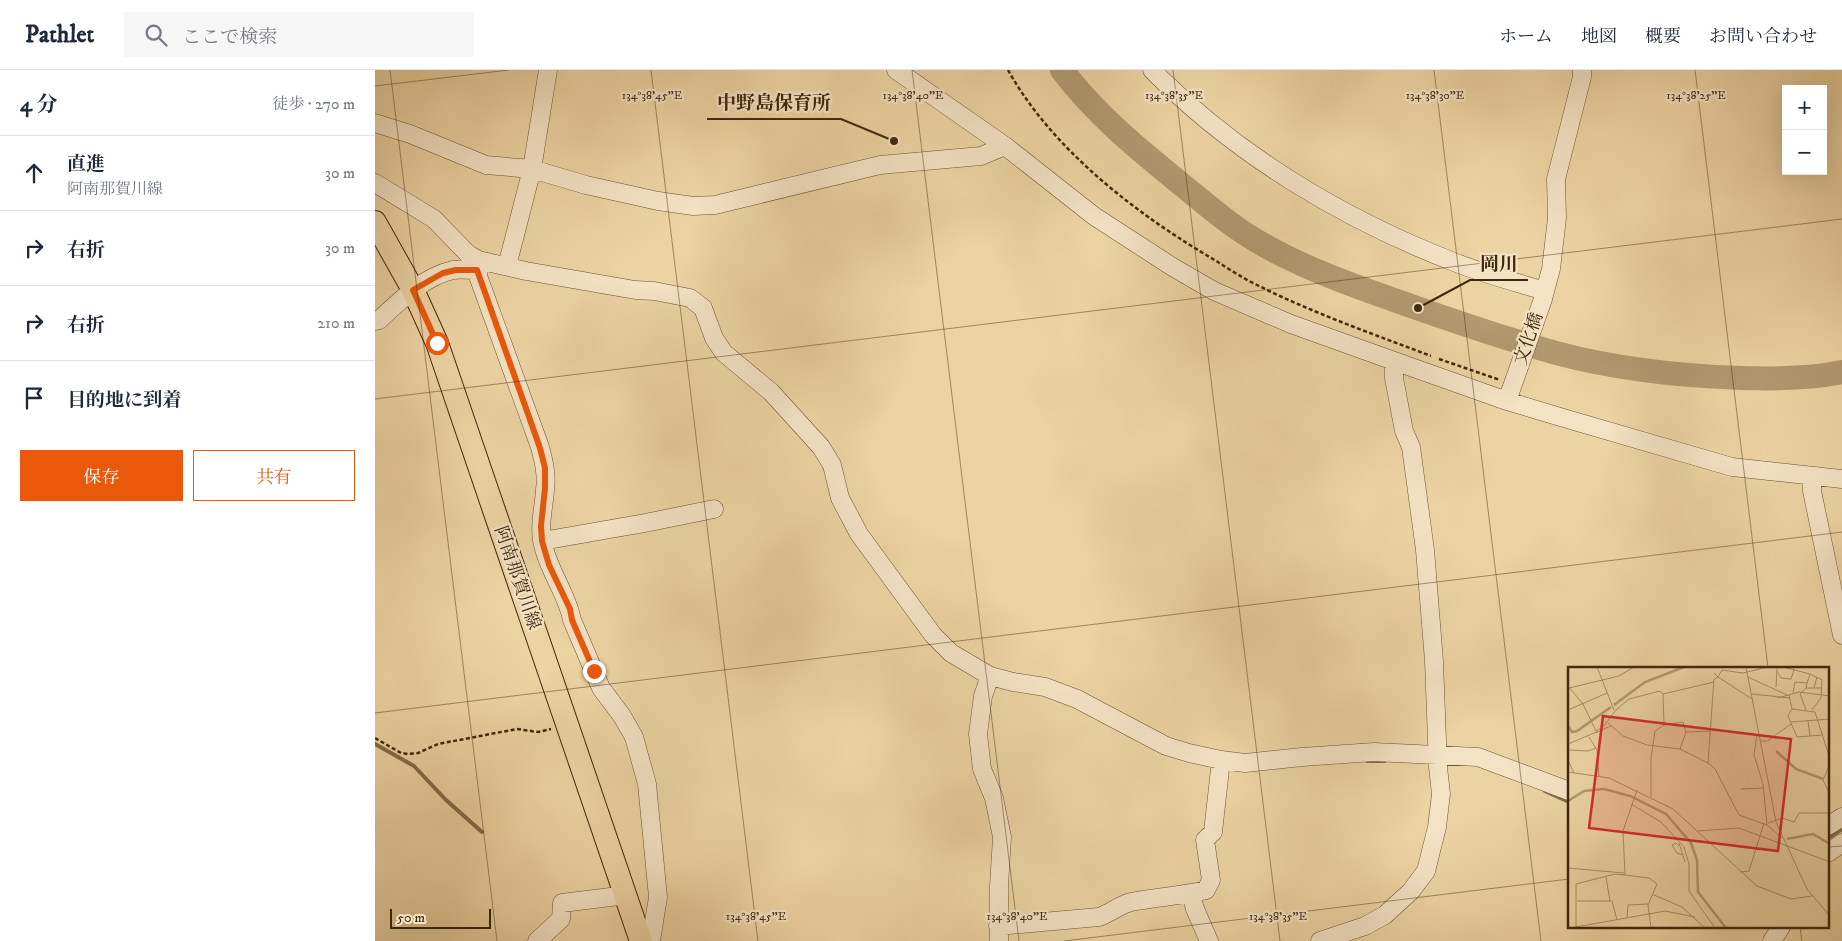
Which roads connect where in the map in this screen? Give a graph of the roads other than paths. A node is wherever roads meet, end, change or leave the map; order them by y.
1 (548, 70) edge
2 (896, 70) edge
3 (1151, 70) edge
4 (1167, 70) edge
5 (1582, 70) edge
6 (1172, 90) junction
7 (375, 123) edge
8 (1005, 146) junction
9 (532, 169) junction
10 (375, 183) edge
11 (375, 222) edge
12 (477, 265) junction
13 (507, 266) junction
14 (413, 290) junction
15 (1544, 295) junction
16 (375, 321) edge
17 (1394, 362) junction
18 (1512, 388) junction
19 (1811, 476) junction
20 (1842, 479) edge
21 (714, 509) dead end
22 (542, 541) junction
23 (1842, 635) edge
24 (990, 676) junction
25 (1437, 754) junction
26 (1221, 760) junction
27 (1568, 791) edge
28 (1842, 818) edge
29 (1829, 825) edge
30 (1842, 843) edge
31 (1829, 852) edge
32 (1191, 894) junction
33 (627, 895) junction
34 (1780, 928) edge
35 (998, 934) edge
36 (1364, 934) edge
37 (537, 941) edge
38 (641, 941) edge
39 (651, 941) edge
40 (1209, 941) edge
41 (1320, 941) edge
42 (1772, 941) edge

1 - 9 street
2 - 8 street
3 - 6 street
4 - 6 street
5 - 15 street, 文化橋
6 - 15 street
7 - 9 street
8 - 9 street
8 - 17 street
9 - 13 street
10 - 12 street
11 - 14 main road, 阿南那賀川線
12 - 13 street
12 - 14 street
12 - 22 street
13 - 24 street
14 - 16 street
14 - 33 main road, 阿南那賀川線
15 - 18 street, 文化橋
17 - 18 street
17 - 25 street
18 - 19 street
19 - 20 street
19 - 23 street
21 - 22 street
22 - 39 street
24 - 26 street
24 - 35 street
25 - 26 street
25 - 27 street
25 - 36 street
26 - 32 street
28 - 29 street
30 - 31 street
32 - 35 street
32 - 40 street
33 - 37 street
33 - 38 main road, 阿南那賀川線
34 - 42 street
36 - 41 street

